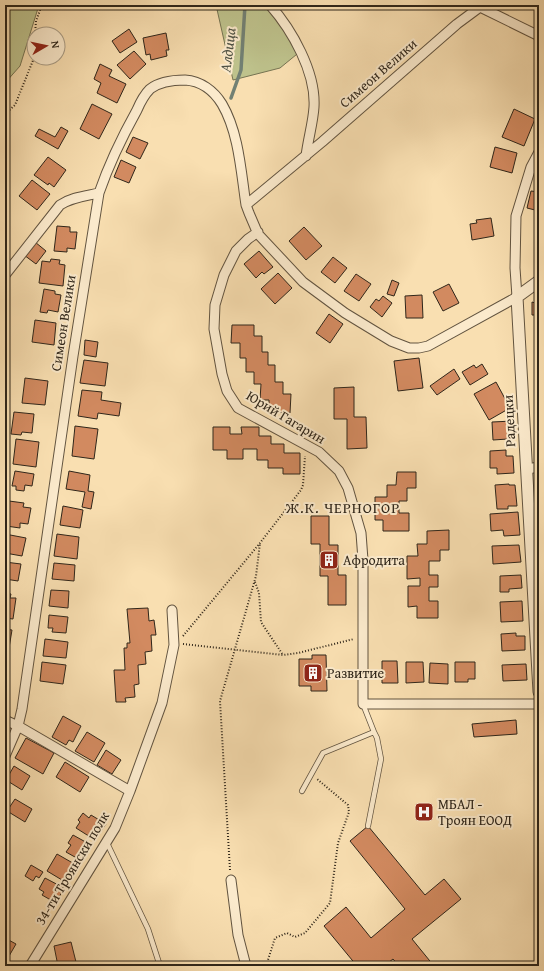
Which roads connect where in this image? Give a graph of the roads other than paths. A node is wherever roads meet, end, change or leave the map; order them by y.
1 (270, 5) edge
2 (539, 36) edge
3 (539, 152) edge
4 (306, 156) junction
5 (99, 193) junction
6 (246, 205) junction
7 (258, 232) junction
8 (5, 275) edge
9 (539, 281) edge
10 (517, 297) junction
11 (539, 468) edge
12 (527, 469) junction
13 (536, 586) edge
14 (172, 610) dead end
15 (539, 692) edge
16 (363, 704) junction
17 (539, 704) edge
18 (5, 720) edge
19 (18, 726) junction
20 (374, 732) junction
21 (5, 756) edge
22 (130, 791) junction
23 (302, 791) dead end
24 (368, 826) dead end
25 (106, 842) junction
26 (231, 880) road end
27 (30, 966) edge
28 (160, 966) edge
29 (246, 966) edge

1 - 4 street
2 - 4 street, Симеон Велики
3 - 10 street, Радецки
4 - 6 street, Симеон Велики
5 - 6 street, Симеон Велики
5 - 8 street
5 - 19 street, Симеон Велики
6 - 7 street, Симеон Велики
7 - 10 street, Симеон Велики
7 - 16 street, Юрий Гагарин
9 - 10 street, Симеон Велики
10 - 12 street, Радецки
11 - 12 street
12 - 13 street, Радецки
13 - 15 street, Радецки
14 - 22 street, 34-ти Троянски полк
16 - 17 street
16 - 20 lane
18 - 19 street
19 - 21 street, Симеон Велики
19 - 22 street
20 - 23 lane
20 - 24 lane
22 - 25 street, 34-ти Троянски полк
25 - 27 street, 34-ти Троянски полк
25 - 28 lane
26 - 29 street

